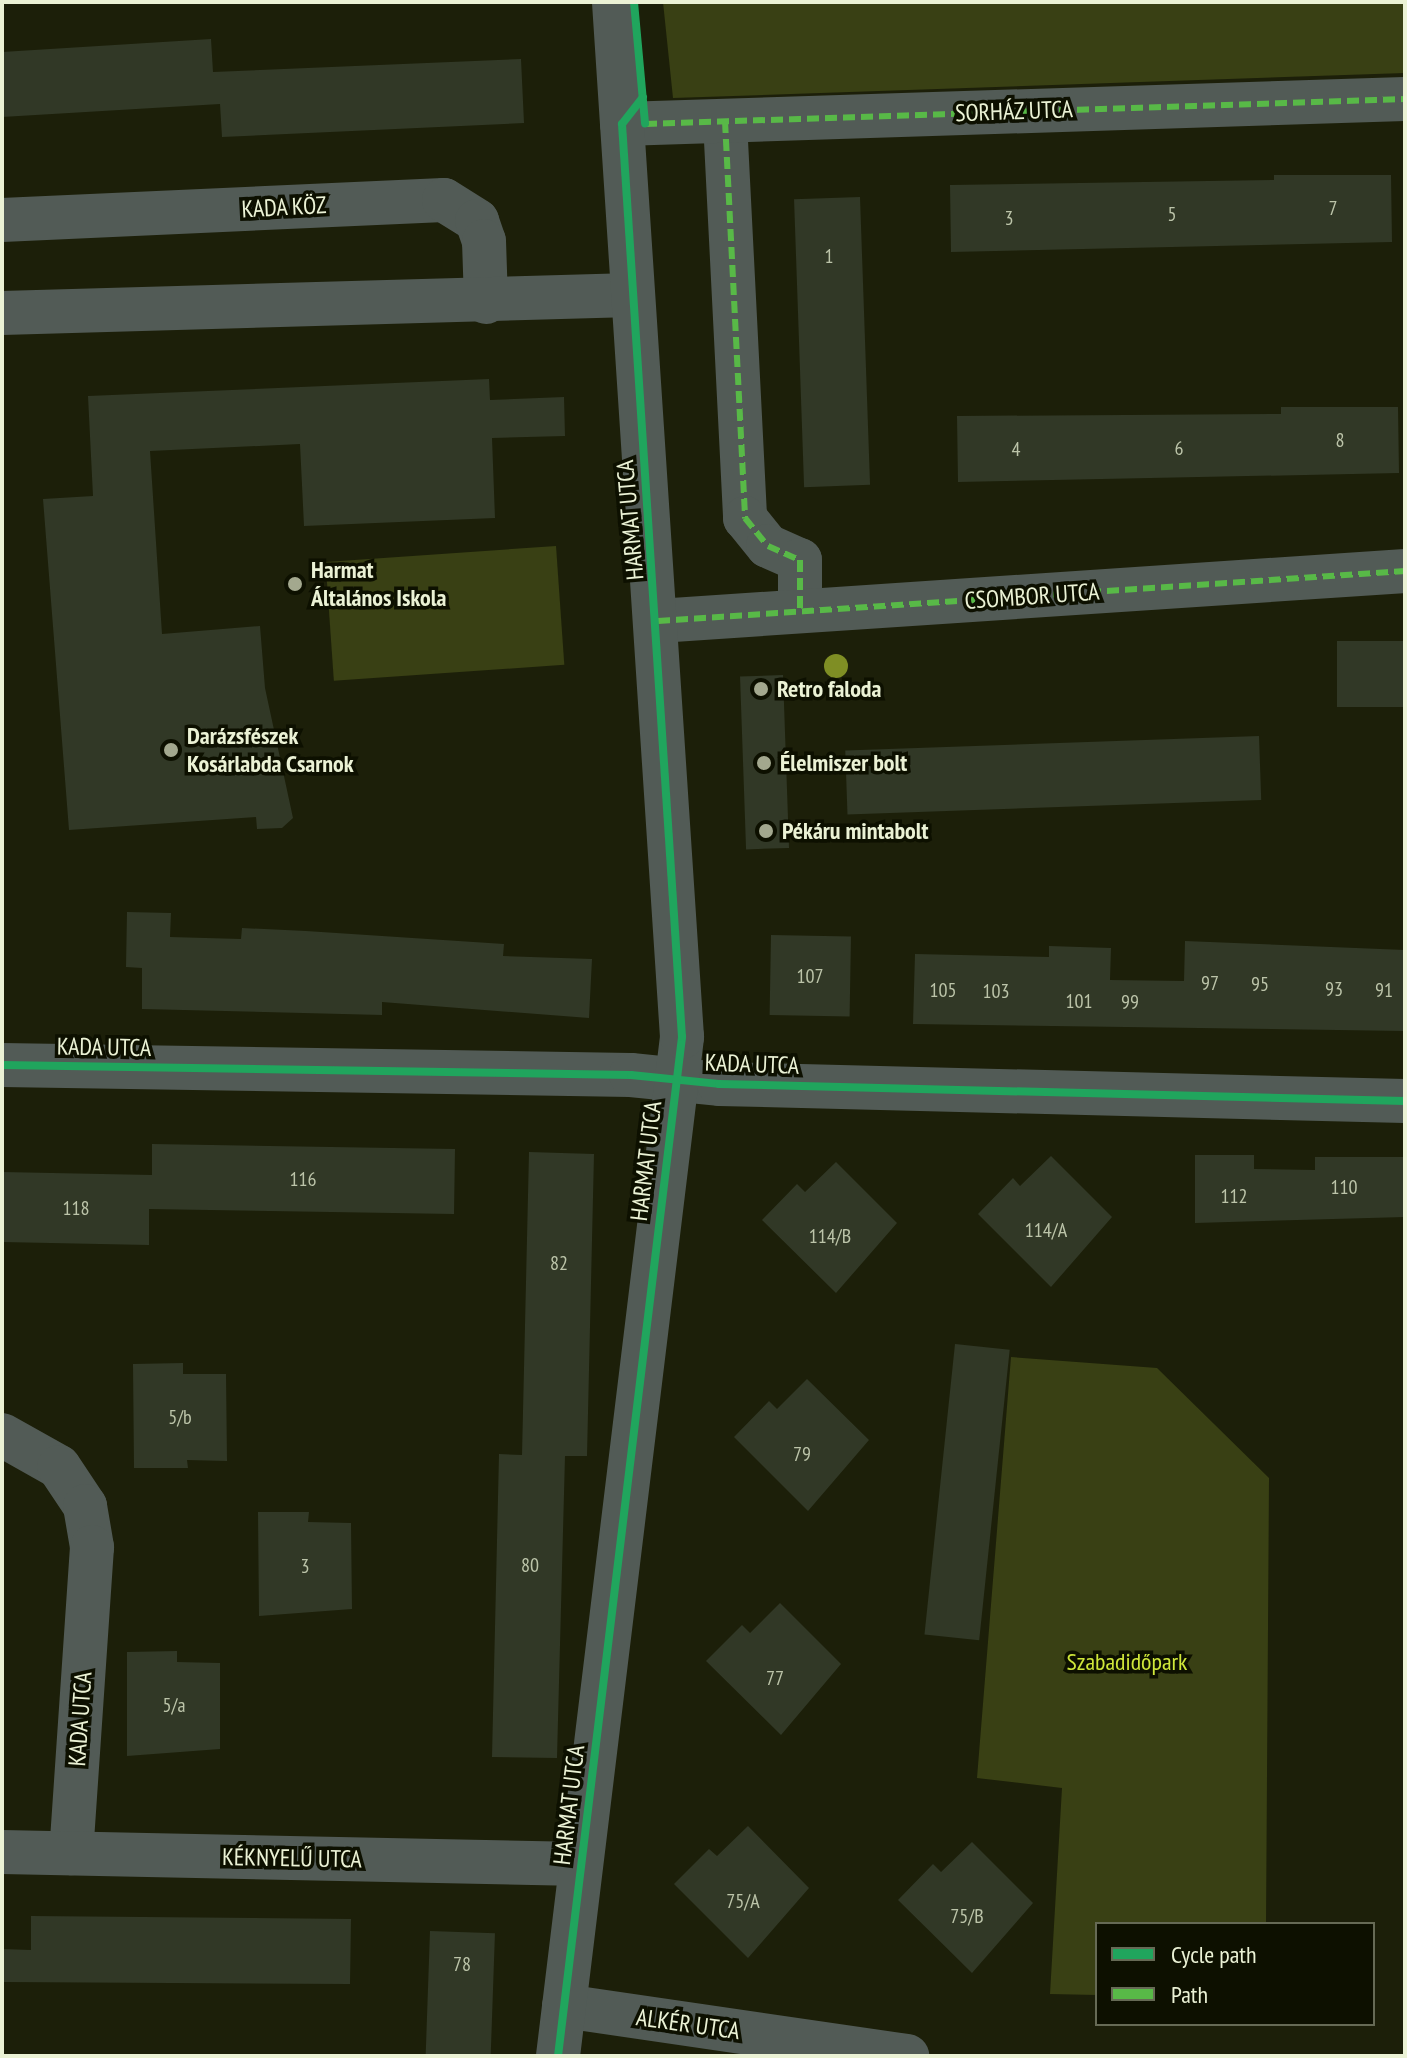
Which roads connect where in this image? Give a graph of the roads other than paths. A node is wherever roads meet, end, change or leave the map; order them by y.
1 (614, 2) edge
2 (1405, 99) edge
3 (725, 121) junction
4 (622, 124) junction
5 (2, 220) edge
6 (632, 295) junction
7 (486, 302) junction
8 (2, 313) edge
9 (1405, 571) edge
10 (800, 611) junction
11 (658, 621) junction
12 (2, 1065) edge
13 (677, 1081) junction
14 (1405, 1101) edge
15 (2, 1435) edge
16 (2, 1852) edge
17 (71, 1853) junction
18 (581, 1864) junction
19 (564, 2006) junction
20 (558, 2056) edge
21 (907, 2056) edge

1 - 4 street, HARMAT UTCA
2 - 3 street, SORHÁZ UTCA
3 - 4 street, SORHÁZ UTCA
3 - 10 street
4 - 6 street, HARMAT UTCA
5 - 7 street, KADA KÖZ
6 - 7 street
6 - 11 street, HARMAT UTCA
7 - 8 street
9 - 10 street, CSOMBOR UTCA
10 - 11 street, CSOMBOR UTCA
11 - 13 street, HARMAT UTCA
12 - 13 street, KADA UTCA
13 - 14 street, KADA UTCA
13 - 18 street, HARMAT UTCA
15 - 17 street, KADA UTCA
16 - 17 street, KÉKNYELŰ UTCA
17 - 18 street, KÉKNYELŰ UTCA
18 - 19 street, HARMAT UTCA
19 - 20 street, HARMAT UTCA
19 - 21 street, ALKÉR UTCA

